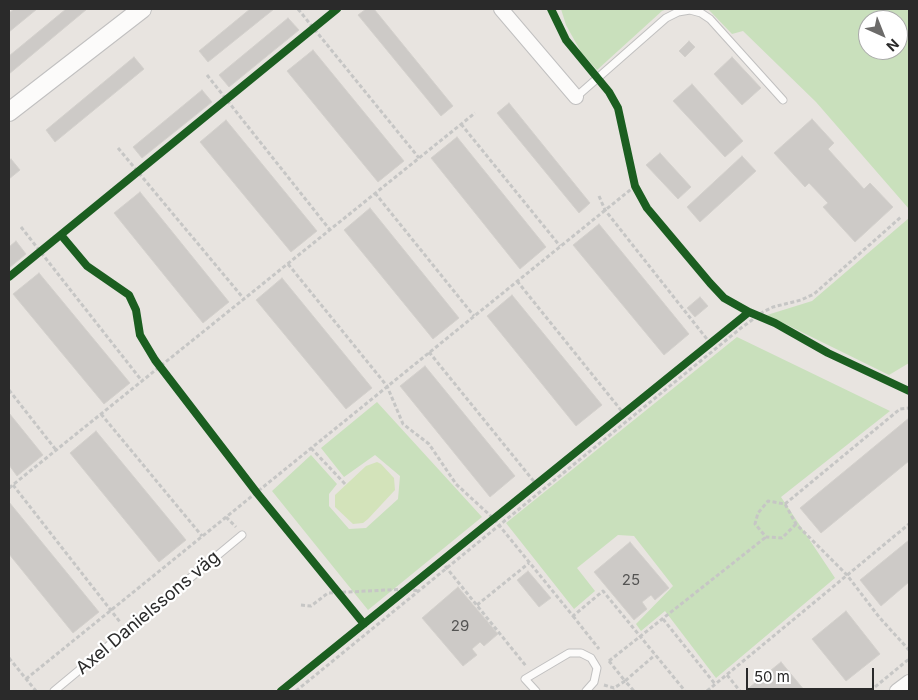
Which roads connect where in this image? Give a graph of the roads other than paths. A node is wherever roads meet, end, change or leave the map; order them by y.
1 (142, 9) edge
2 (501, 9) edge
3 (576, 97) joint
4 (783, 100) dead end
5 (9, 112) edge
6 (242, 535) dead end
7 (909, 682) edge
8 (54, 691) edge
9 (536, 691) edge
10 (586, 691) edge
11 (897, 691) edge

1 - 5 street
2 - 3 street
3 - 4 lane
6 - 8 lane, Axel Danielssons väg
7 - 11 street
9 - 10 lane

